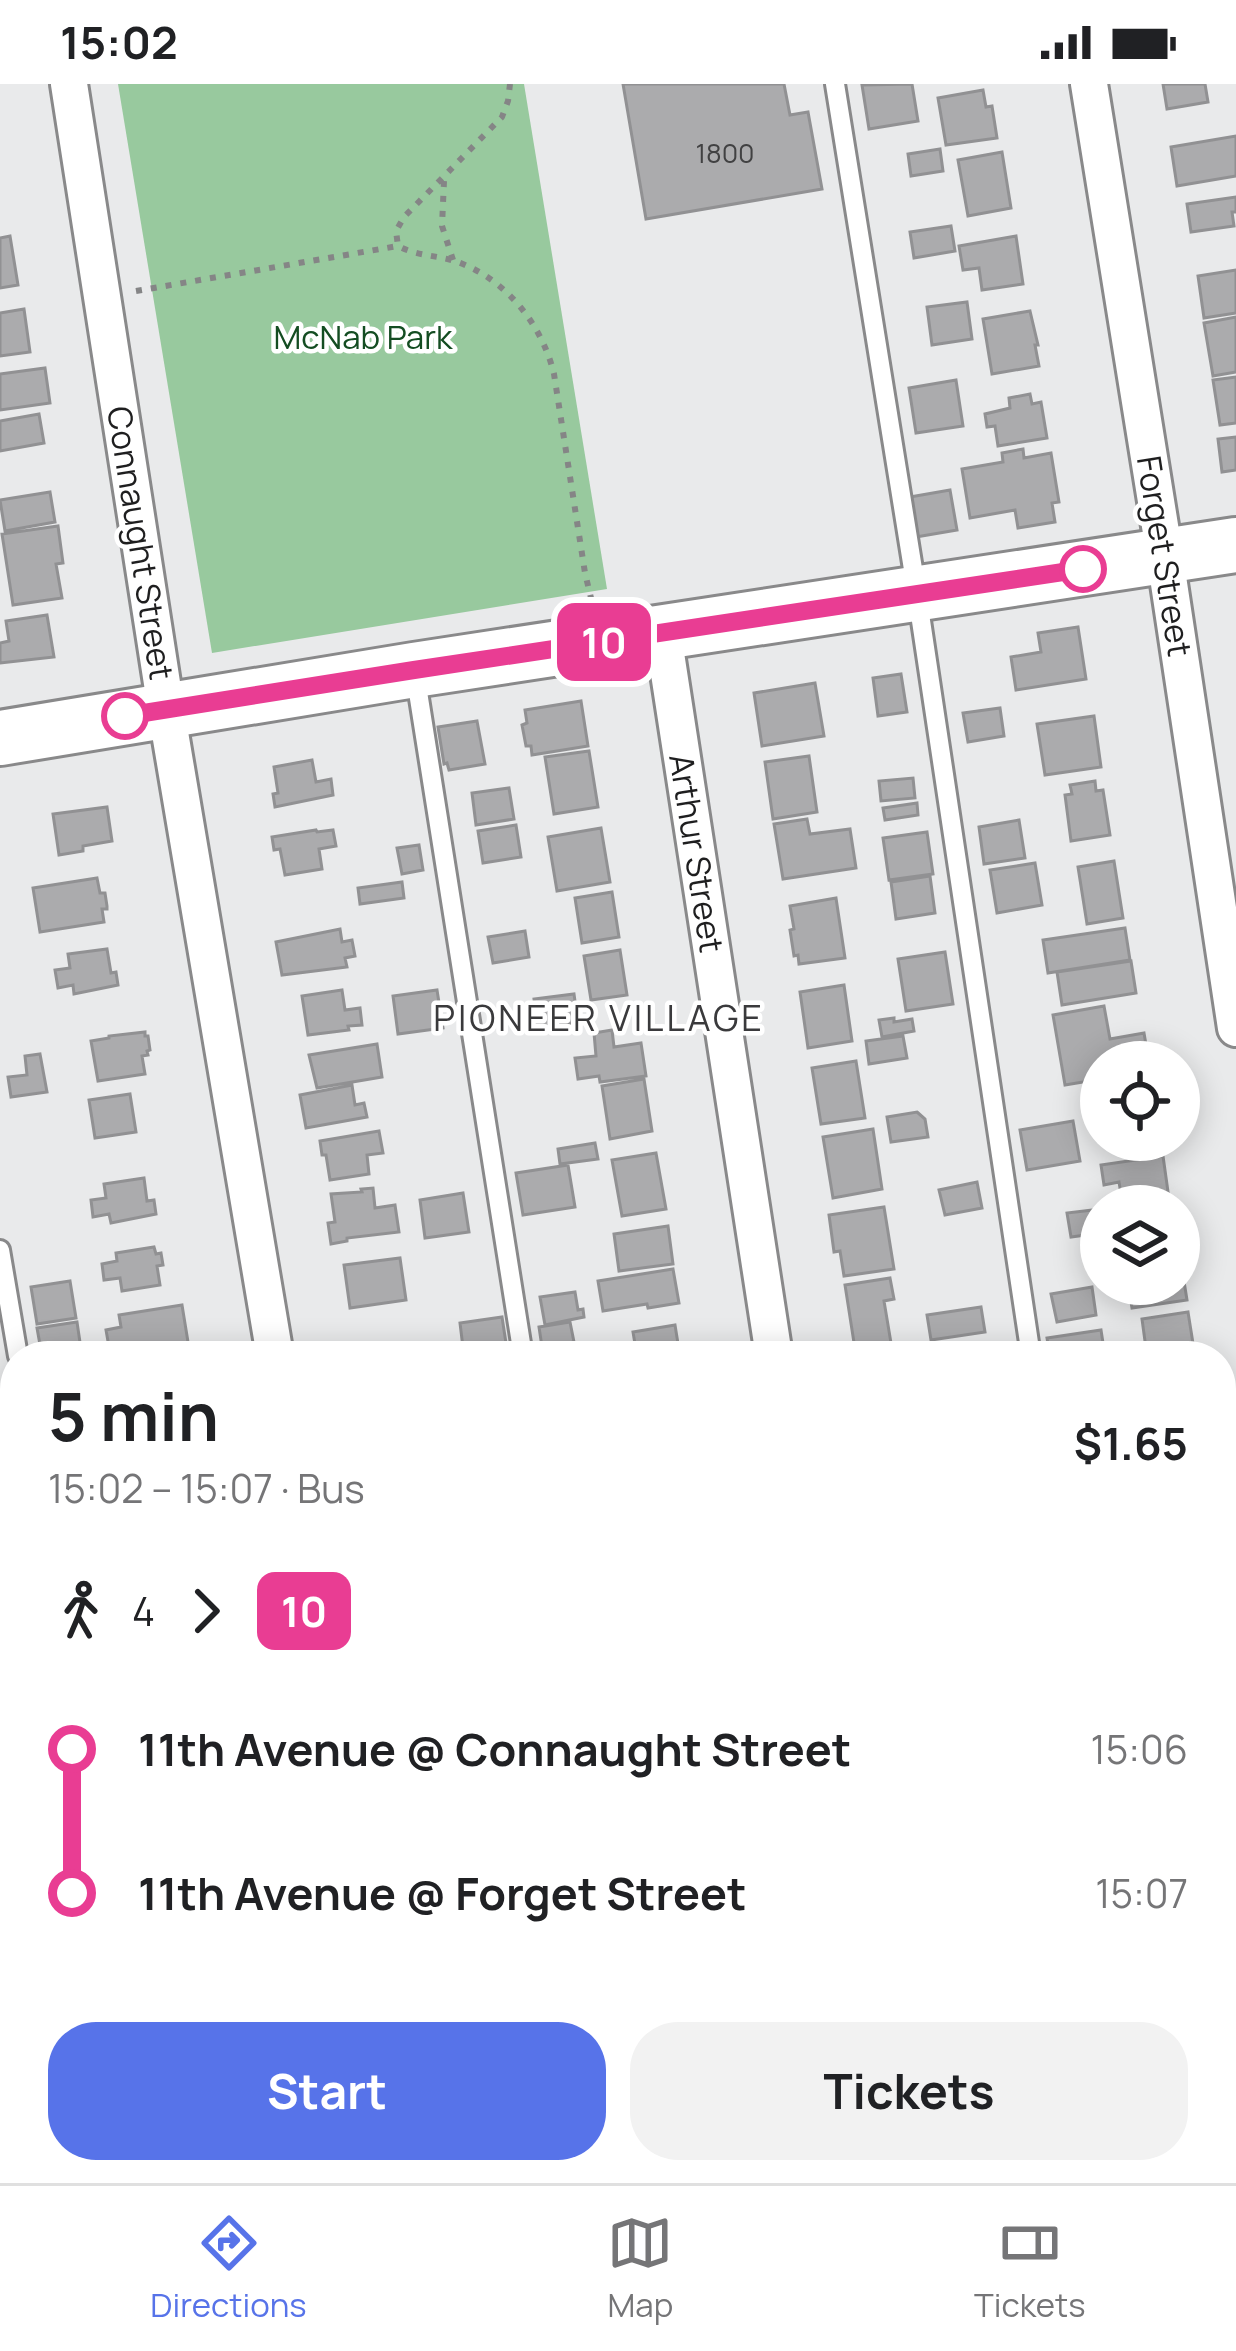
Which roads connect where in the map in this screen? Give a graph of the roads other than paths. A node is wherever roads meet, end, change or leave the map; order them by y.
1 (70, 84) edge
2 (835, 84) edge
3 (1089, 84) edge
4 (1236, 545) edge
5 (1165, 557) junction
6 (917, 594) junction
7 (663, 634) junction
8 (414, 670) junction
9 (166, 709) junction
10 (0, 738) edge
11 (1236, 1028) edge
12 (0, 1250) edge
13 (15, 1341) edge
14 (271, 1341) edge
15 (521, 1341) edge
16 (773, 1341) edge
17 (1028, 1341) edge

1 - 9 street, Connaught Street
2 - 6 lane
3 - 5 street, Forget Street
4 - 5 street
5 - 6 street
5 - 11 street, Forget Street
6 - 7 street
6 - 17 lane
7 - 8 street
7 - 16 street, Arthur Street
8 - 9 street
8 - 15 lane
9 - 10 street
9 - 14 street, Connaught Street
12 - 13 lane

